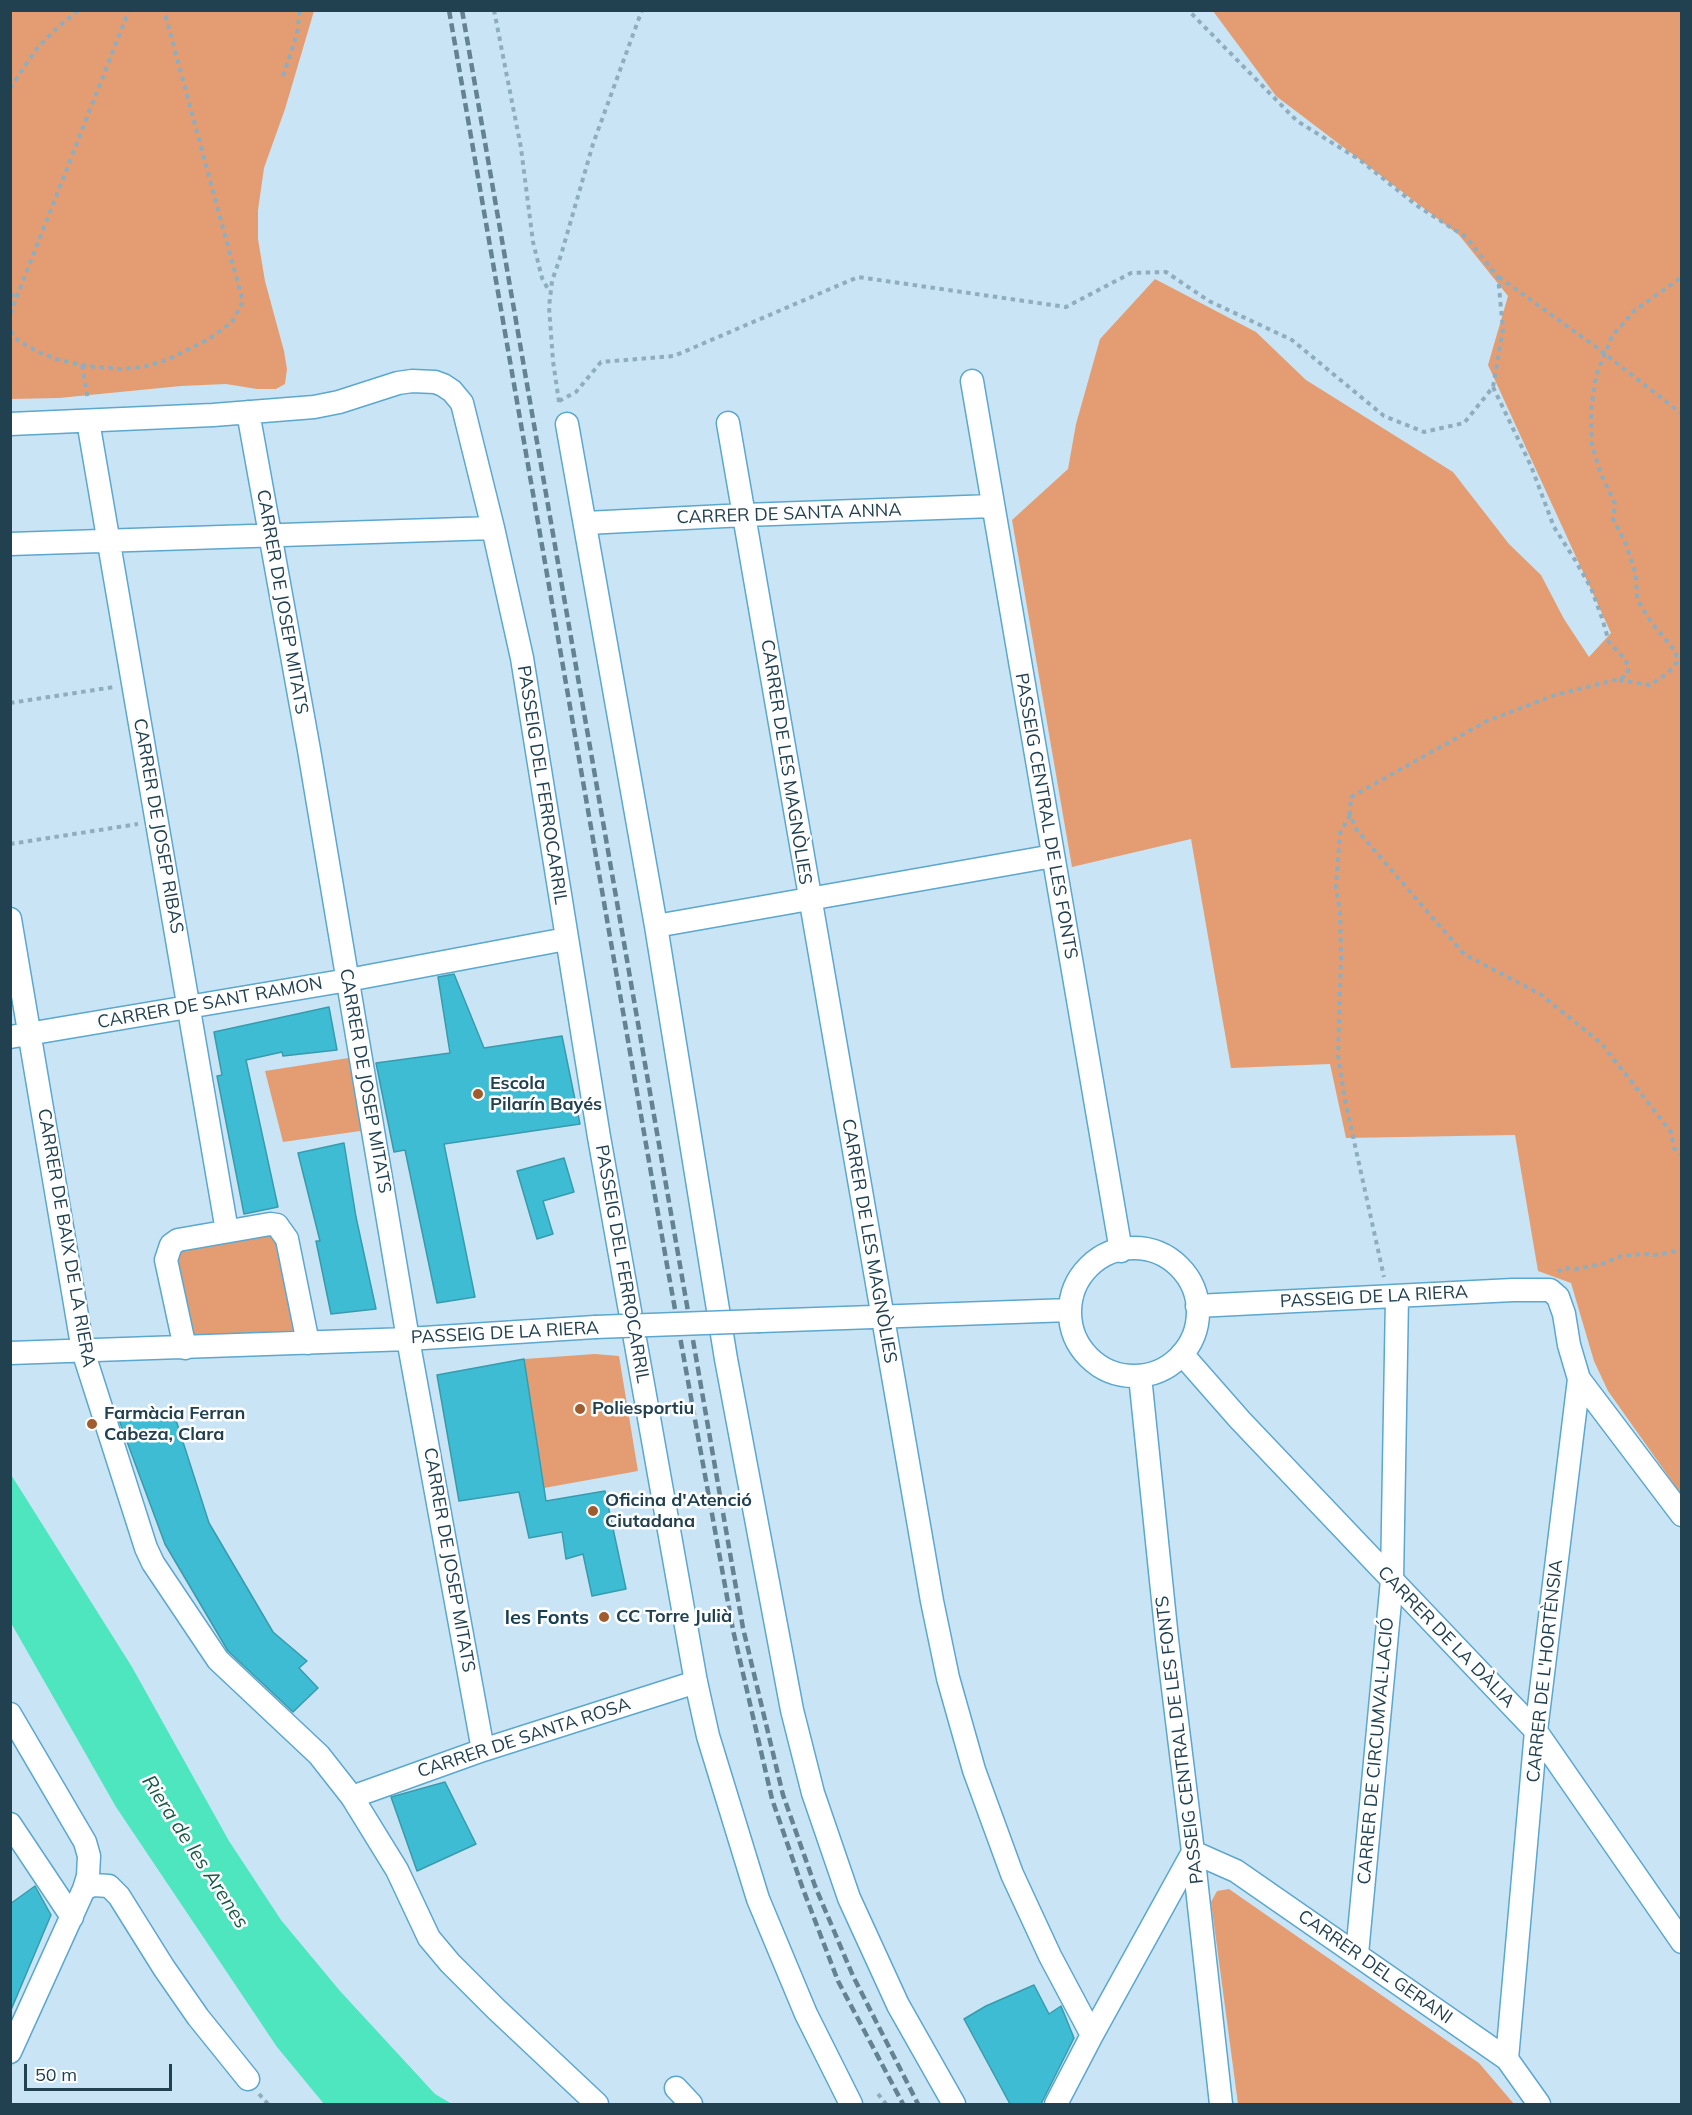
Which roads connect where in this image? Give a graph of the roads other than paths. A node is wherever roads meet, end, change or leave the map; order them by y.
1 (972, 381) dead end
2 (248, 412) junction
3 (88, 421) junction
4 (728, 423) dead end
5 (10, 424) edge
6 (567, 424) road end
7 (993, 506) junction
8 (745, 515) junction
9 (586, 523) junction
10 (493, 528) junction
11 (270, 535) junction
12 (108, 541) junction
13 (10, 544) edge
14 (1053, 855) junction
15 (809, 898) junction
16 (10, 919) edge
17 (656, 926) junction
18 (566, 939) junction
19 (348, 980) junction
20 (189, 1007) junction
21 (20, 1035) edge
22 (227, 1231) junction
23 (1121, 1251) junction
24 (1550, 1290) joint
25 (1393, 1297) junction
26 (1197, 1306) junction
27 (1071, 1310) junction
28 (882, 1318) junction
29 (408, 1339) junction
30 (308, 1343) junction
31 (185, 1348) junction
32 (83, 1351) junction
33 (10, 1353) edge
34 (1182, 1354) junction
35 (1140, 1376) junction
36 (1579, 1379) junction
37 (1682, 1515) edge
38 (1392, 1580) junction
39 (696, 1682) junction
40 (10, 1714) edge
41 (1536, 1731) junction
42 (483, 1750) junction
43 (352, 1797) junction
44 (10, 1824) edge
45 (1193, 1852) junction
46 (89, 1887) junction
47 (72, 1917) junction
48 (1682, 1942) edge
49 (1357, 1954) junction
50 (1092, 2035) junction
51 (10, 2052) edge
52 (1507, 2059) junction
53 (248, 2079) dead end
54 (597, 2104) edge
55 (851, 2104) edge
56 (954, 2104) edge
57 (1056, 2104) edge
58 (1221, 2104) edge
59 (1539, 2104) edge

1 - 7 street, PASSEIG CENTRAL DE LES FONTS
2 - 3 street
2 - 10 street, PASSEIG DEL FERROCARRIL
2 - 11 street, CARRER DE JOSEP MITATS
3 - 5 street
3 - 12 street, CARRER DE JOSEP RIBAS
4 - 8 street, CARRER DE LES MAGNÒLIES
6 - 9 street
7 - 8 street, CARRER DE SANTA ANNA
7 - 14 street, PASSEIG CENTRAL DE LES FONTS
8 - 9 street, CARRER DE SANTA ANNA
8 - 15 street, CARRER DE LES MAGNÒLIES
9 - 17 street
10 - 11 street
10 - 18 street, PASSEIG DEL FERROCARRIL
11 - 12 street
11 - 19 street, CARRER DE JOSEP MITATS
12 - 13 street
12 - 20 street, CARRER DE JOSEP RIBAS
14 - 15 street
14 - 23 street, PASSEIG CENTRAL DE LES FONTS
15 - 17 street
15 - 28 street, CARRER DE LES MAGNÒLIES
16 - 21 street, CARRER DE BAIX DE LA RIERA
17 - 56 street
18 - 19 street, CARRER DE SANT RAMON
18 - 39 street, PASSEIG DEL FERROCARRIL
19 - 20 street, CARRER DE SANT RAMON
19 - 29 street, CARRER DE JOSEP MITATS
20 - 21 street, CARRER DE SANT RAMON
20 - 22 street, CARRER DE JOSEP RIBAS
21 - 32 street, CARRER DE BAIX DE LA RIERA
22 - 30 street
22 - 31 street
23 - 26 street
23 - 27 street
24 - 25 street, PASSEIG DE LA RIERA
24 - 36 street, CARRER DE L'HORTÈNSIA
25 - 26 street, PASSEIG DE LA RIERA
25 - 38 street, CARRER DE CIRCUMVAL·LACIÓ
26 - 34 street
27 - 28 street, PASSEIG DE LA RIERA
27 - 35 street
28 - 29 street, PASSEIG DE LA RIERA, bridge
28 - 50 street, CARRER DE LES MAGNÒLIES
29 - 30 street, PASSEIG DE LA RIERA
29 - 42 street, CARRER DE JOSEP MITATS
30 - 31 street, PASSEIG DE LA RIERA
31 - 32 street, PASSEIG DE LA RIERA
32 - 33 street, PASSEIG DE LA RIERA
32 - 43 street, CARRER DE BAIX DE LA RIERA
34 - 35 street
34 - 38 street, CARRER DE LA DÀLIA
35 - 45 street, PASSEIG CENTRAL DE LES FONTS
36 - 37 street
36 - 41 street, CARRER DE L'HORTÈNSIA
38 - 41 street, CARRER DE LA DÀLIA
38 - 49 street, CARRER DE CIRCUMVAL·LACIÓ
39 - 42 street, CARRER DE SANTA ROSA
39 - 55 street, PASSEIG DEL FERROCARRIL
40 - 46 street
41 - 48 street, CARRER DE LA DÀLIA
41 - 52 street, CARRER DE L'HORTÈNSIA
42 - 43 street, CARRER DE SANTA ROSA
43 - 54 street, CARRER DE BAIX DE LA RIERA
44 - 47 street
45 - 49 street, CARRER DEL GERANI
45 - 50 street
45 - 58 street, PASSEIG CENTRAL DE LES FONTS
46 - 47 street
46 - 53 street
47 - 51 street
49 - 52 street, CARRER DEL GERANI
50 - 57 street
52 - 59 street, CARRER DEL GERANI

